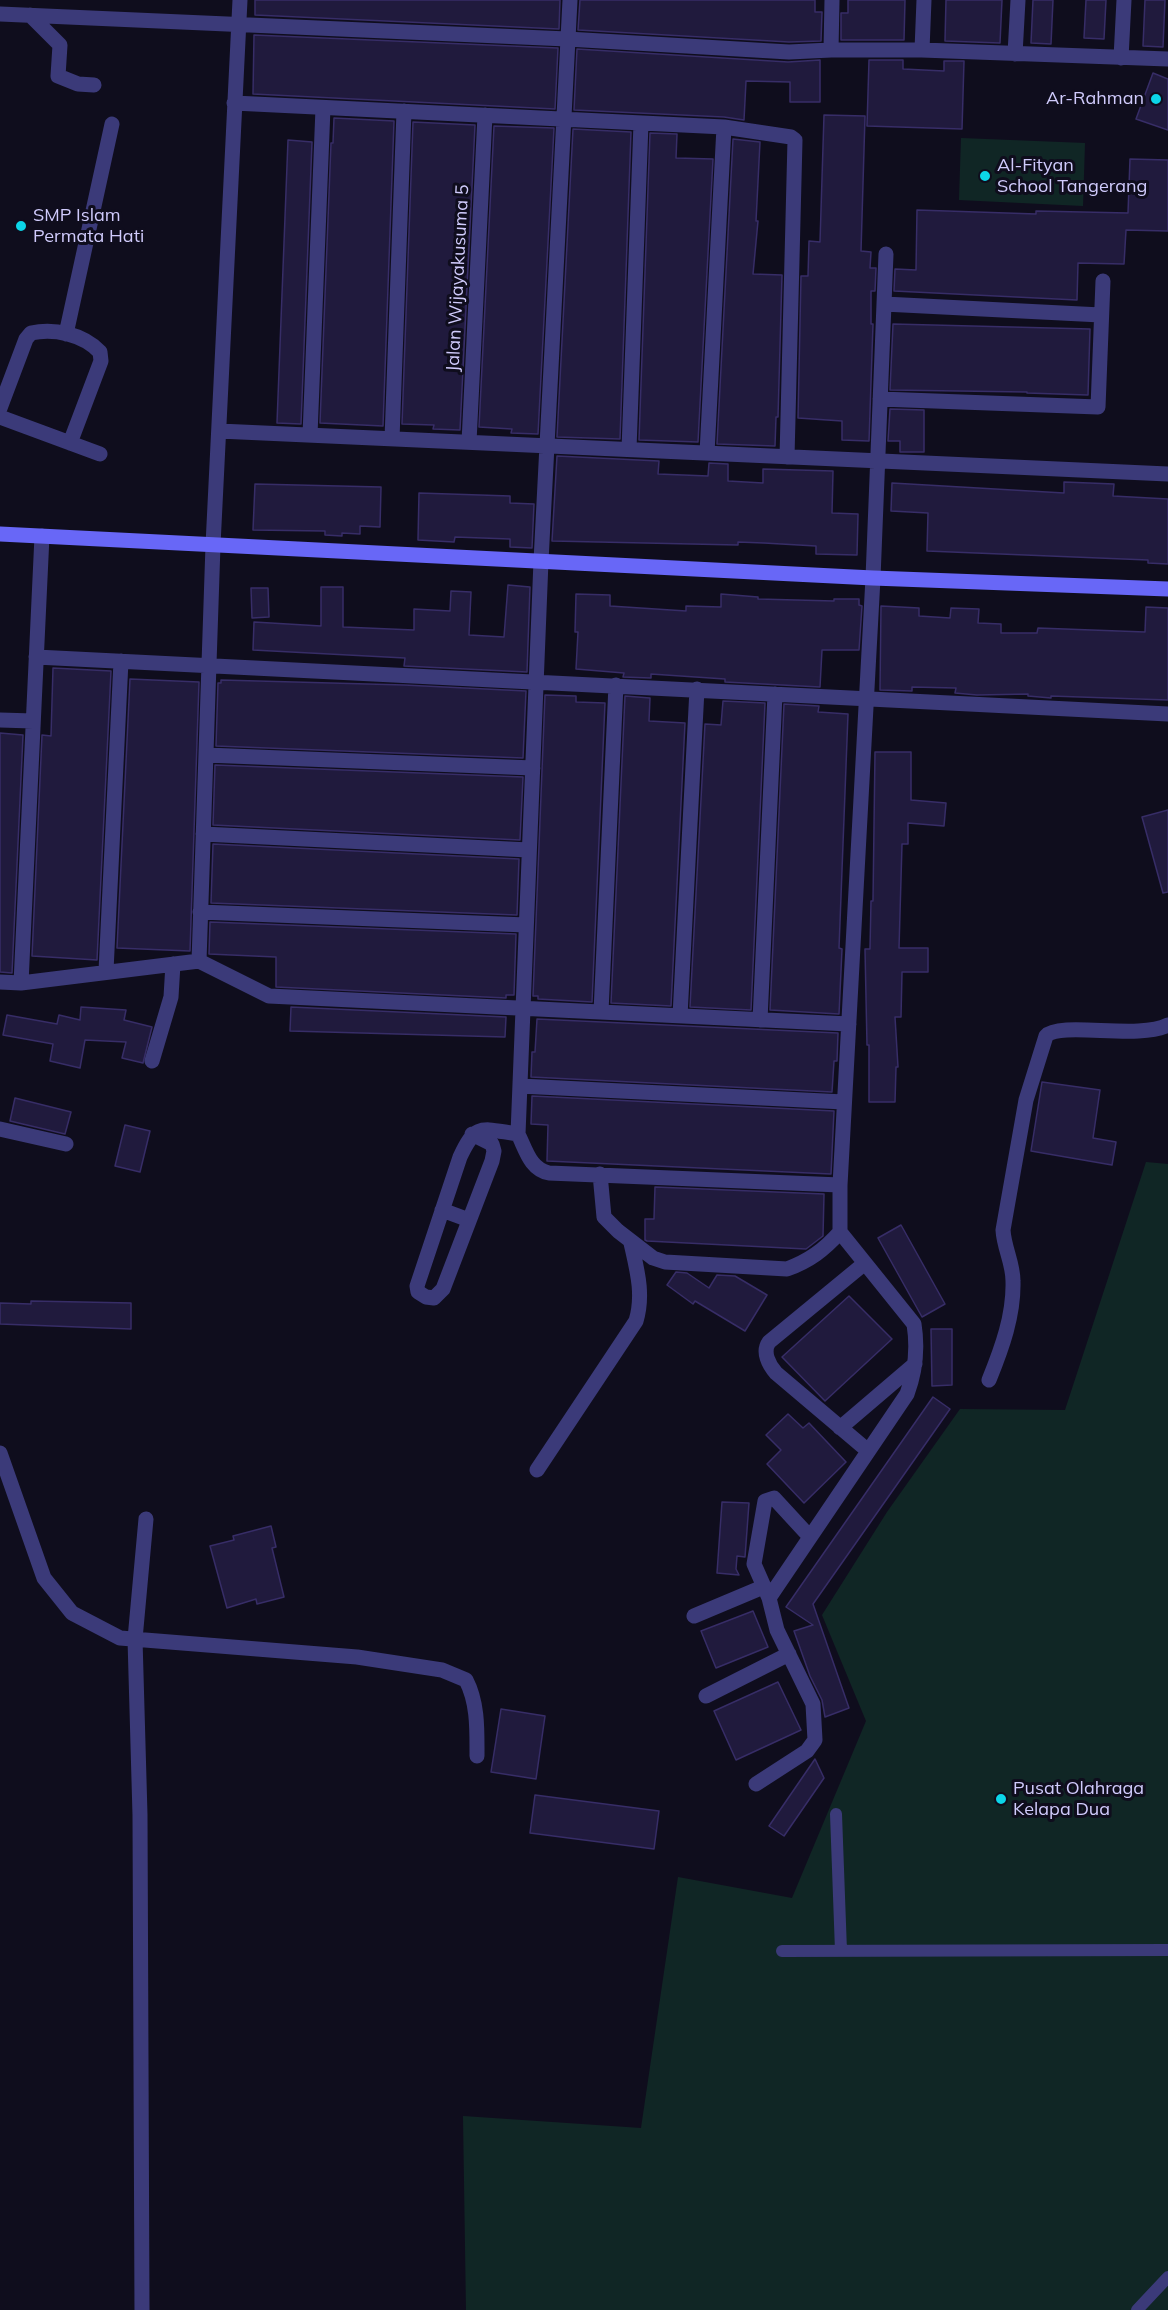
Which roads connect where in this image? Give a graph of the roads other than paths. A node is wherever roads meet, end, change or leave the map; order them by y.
1 (240, 0) edge
2 (570, 0) edge
3 (832, 0) edge
4 (924, 0) edge
5 (1018, 0) edge
6 (1124, 0) edge
7 (0, 14) edge
8 (30, 15) junction
9 (238, 24) junction
10 (567, 39) junction
11 (831, 50) junction
12 (922, 50) junction
13 (1015, 54) junction
14 (1121, 58) junction
15 (1168, 59) edge
16 (94, 85) dead end
17 (234, 103) junction
18 (323, 108) junction
19 (404, 111) junction
20 (485, 115) junction
21 (563, 119) junction
22 (641, 123) junction
23 (112, 124) dead end
24 (724, 127) junction
25 (886, 254) dead end
26 (1103, 281) dead end
27 (884, 304) junction
28 (1101, 315) junction
29 (66, 334) junction
30 (880, 399) junction
31 (0, 408) edge
32 (0, 417) edge
33 (219, 431) junction
34 (310, 435) junction
35 (392, 439) junction
36 (469, 442) junction
37 (70, 443) junction
38 (547, 446) junction
39 (629, 450) junction
40 (707, 453) junction
41 (100, 454) dead end
42 (788, 457) junction
43 (878, 461) junction
44 (1168, 474) edge
45 (0, 534) edge
46 (42, 536) junction
47 (213, 545) junction
48 (541, 561) junction
49 (873, 578) junction
50 (1168, 589) edge
51 (36, 657) junction
52 (121, 661) junction
53 (209, 665) junction
54 (537, 681) junction
55 (616, 685) junction
56 (697, 689) junction
57 (775, 694) junction
58 (866, 699) junction
59 (1168, 714) edge
60 (0, 720) edge
61 (33, 721) junction
62 (206, 755) junction
63 (533, 768) junction
64 (203, 834) junction
65 (530, 850) junction
66 (200, 912) junction
67 (526, 925) junction
68 (198, 961) junction
69 (173, 964) junction
70 (106, 971) junction
71 (0, 982) edge
72 (21, 983) junction
73 (523, 1008) junction
74 (601, 1012) junction
75 (680, 1016) junction
76 (760, 1020) junction
77 (849, 1024) junction
78 (1168, 1025) edge
79 (152, 1061) dead end
80 (520, 1086) junction
81 (844, 1102) junction
82 (0, 1129) edge
83 (472, 1134) junction
84 (518, 1134) junction
85 (66, 1144) dead end
86 (600, 1174) junction
87 (840, 1185) junction
88 (442, 1210) junction
89 (469, 1220) junction
90 (840, 1232) junction
91 (631, 1243) junction
92 (866, 1263) junction
93 (915, 1364) junction
94 (989, 1380) dead end
95 (840, 1428) junction
96 (867, 1450) junction
97 (0, 1454) edge
98 (537, 1470) dead end
99 (146, 1520) dead end
100 (809, 1536) junction
101 (766, 1592) junction
102 (694, 1616) dead end
103 (135, 1640) junction
104 (789, 1654) junction
105 (706, 1696) dead end
106 (477, 1756) dead end
107 (756, 1784) dead end
108 (836, 1814) dead end
109 (1168, 1950) edge
110 (782, 1951) dead end
111 (841, 1951) junction
112 (1168, 2277) edge
113 (142, 2310) edge
114 (1137, 2310) edge

1 - 9 street
2 - 10 street
3 - 11 street
4 - 12 street
5 - 13 street
6 - 14 street
7 - 8 street
8 - 9 street
8 - 16 street
9 - 10 street
9 - 17 street
10 - 11 street
10 - 21 street
11 - 12 street
12 - 13 street
13 - 14 street
14 - 15 street
17 - 18 street
17 - 33 street
18 - 19 street
18 - 34 street
19 - 20 street
19 - 35 street
20 - 21 street
20 - 36 street, Jalan Wijayakusuma 5
21 - 22 street
21 - 38 street
22 - 24 street
22 - 39 street
23 - 29 street
24 - 40 street
24 - 42 street
25 - 27 street
26 - 28 street
27 - 28 street
27 - 30 street
28 - 30 street
29 - 31 street
29 - 37 street
30 - 43 street
32 - 37 street
33 - 34 street
33 - 47 street
34 - 35 street
35 - 36 street
36 - 38 street
37 - 41 street
38 - 39 street
38 - 48 street
39 - 40 street
40 - 42 street
42 - 43 street
43 - 44 street
43 - 49 street
45 - 46 street
46 - 47 street
46 - 51 street
47 - 48 street
47 - 53 street
48 - 49 street
48 - 54 street
49 - 50 street
49 - 58 street
51 - 52 street
51 - 61 street
52 - 53 street
52 - 70 street
53 - 54 street
53 - 62 street
54 - 55 street
54 - 63 street
55 - 56 street
55 - 74 street
56 - 57 street
56 - 75 street
57 - 58 street
57 - 76 street
58 - 59 street
58 - 77 street
60 - 61 street
61 - 72 street
62 - 63 street
62 - 64 street
63 - 65 street
64 - 65 street
64 - 66 street
65 - 67 street
66 - 67 street
66 - 68 street
67 - 73 street
68 - 69 street
68 - 73 street
69 - 70 street
69 - 79 street
70 - 72 street
71 - 72 street
73 - 74 street
73 - 80 street
74 - 75 street
75 - 76 street
76 - 77 street
77 - 81 street
78 - 94 street
80 - 81 street
80 - 84 street
81 - 87 street
82 - 85 street
83 - 84 street
83 - 88 street
83 - 89 street
84 - 86 street
86 - 87 street
86 - 91 street
87 - 90 street
88 - 89 street
88 - 89 street
90 - 91 street
90 - 92 street
91 - 98 street
92 - 93 street
92 - 95 street
93 - 95 street
93 - 96 street
95 - 96 street
96 - 100 street
97 - 103 street
99 - 103 street
100 - 101 street
100 - 101 street
101 - 102 street
101 - 104 street
103 - 106 street
103 - 113 street
104 - 105 street
104 - 107 street
108 - 111 lane
109 - 111 lane
110 - 111 lane
112 - 114 lane

